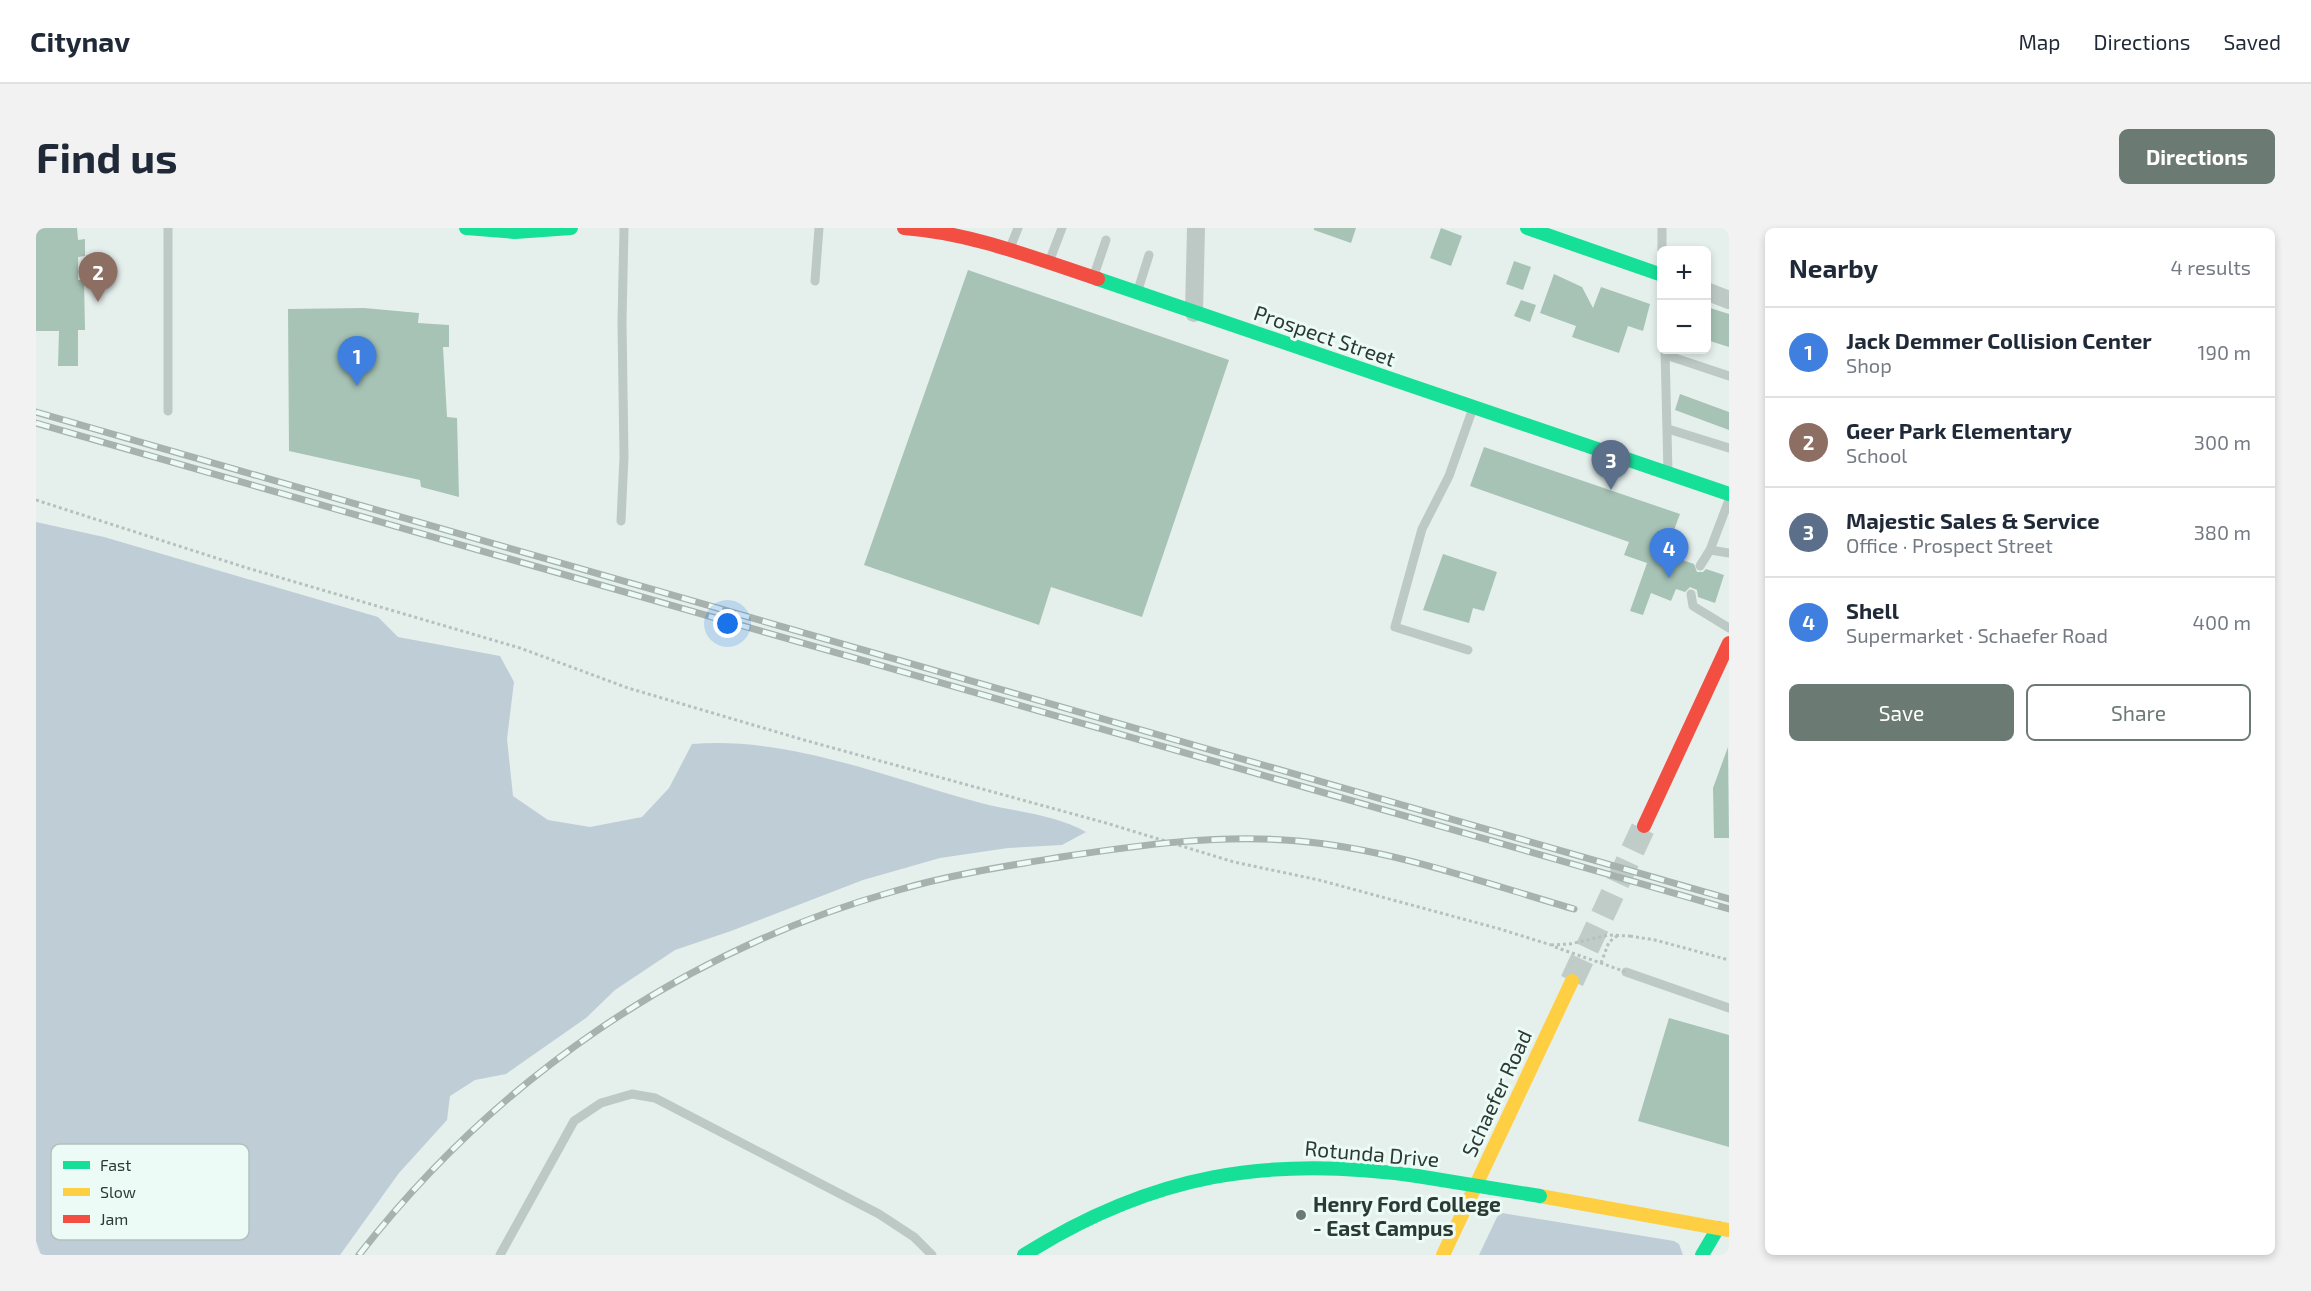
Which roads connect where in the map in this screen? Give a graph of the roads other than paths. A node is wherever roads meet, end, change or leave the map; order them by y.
1 (168, 228) edge
2 (466, 228) edge
3 (562, 228) edge
4 (624, 228) edge
5 (819, 228) edge
6 (904, 228) edge
7 (920, 228) edge
8 (1018, 228) edge
9 (1062, 228) edge
10 (1196, 228) edge
11 (1527, 228) edge
12 (1662, 228) edge
13 (964, 231) edge
14 (1106, 240) dead end
15 (1662, 246) edge
16 (1009, 250) junction
17 (1149, 255) dead end
18 (1049, 263) junction
19 (1657, 273) edge
20 (1093, 278) junction
21 (815, 281) dead end
22 (1711, 293) edge
23 (1137, 294) junction
24 (1729, 300) edge
25 (1194, 313) junction
26 (1666, 354) edge
27 (1671, 354) edge
28 (1729, 376) edge
29 (1473, 408) junction
30 (168, 411) dead end
31 (1668, 429) junction
32 (1729, 448) edge
33 (1668, 474) junction
34 (1729, 494) edge
35 (1729, 500) edge
36 (621, 521) dead end
37 (1710, 550) junction
38 (1729, 553) edge
39 (1700, 566) dead end
40 (1691, 594) dead end
41 (1729, 628) edge
42 (1729, 643) edge
43 (1468, 650) dead end
44 (1644, 826) tunnel mouth
45 (1626, 972) road end
46 (1572, 981) tunnel mouth
47 (1729, 1008) edge
48 (1724, 1229) edge
49 (500, 1255) edge
50 (932, 1255) edge
51 (1024, 1255) edge
52 (1443, 1255) edge
53 (1702, 1255) edge

1 - 30 lane
2 - 3 main road
4 - 36 lane
5 - 21 lane
6 - 7 main road, Prospect Street
7 - 13 main road, Prospect Street
8 - 16 lane
9 - 18 lane
10 - 25 street
11 - 19 main road
12 - 15 lane
13 - 16 main road, Prospect Street
14 - 20 lane
16 - 18 main road, Prospect Street
17 - 23 lane
18 - 20 main road, Prospect Street
20 - 23 main road, Prospect Street
22 - 24 street
23 - 25 main road, Prospect Street
25 - 29 main road, Prospect Street
26 - 31 lane
27 - 28 lane
29 - 33 main road, Prospect Street
29 - 43 lane
31 - 32 lane
31 - 33 lane
33 - 34 main road, Prospect Street
35 - 37 lane
37 - 38 lane
37 - 39 lane
40 - 41 lane
42 - 44 main road
45 - 47 lane
46 - 52 main road, Schaefer Road
48 - 51 main road, Rotunda Drive, bridge
48 - 53 main road
49 - 50 lane

